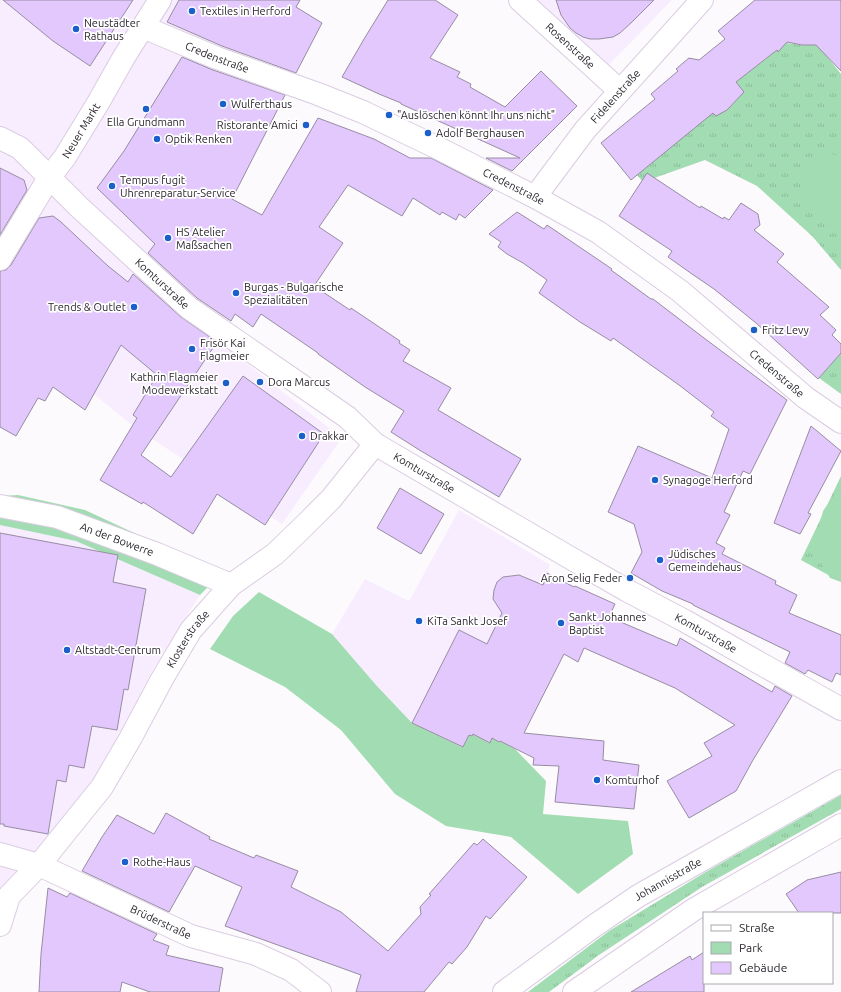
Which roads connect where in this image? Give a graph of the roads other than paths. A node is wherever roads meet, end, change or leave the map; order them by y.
1 (160, 0) edge
2 (520, 0) edge
3 (702, 0) edge
4 (143, 27) junction
5 (620, 91) junction
6 (0, 138) edge
7 (49, 178) junction
8 (535, 197) junction
9 (0, 259) edge
10 (841, 422) edge
11 (375, 444) junction
12 (0, 506) edge
13 (230, 585) junction
14 (841, 708) edge
15 (841, 781) edge
16 (841, 825) edge
17 (0, 854) edge
18 (38, 865) junction
19 (0, 925) edge
20 (320, 992) edge
21 (504, 992) edge
22 (574, 992) edge

1 - 4 street, Neuer Markt
2 - 5 street, Rosenstraße
3 - 5 street, Fidelenstraße
4 - 7 street, Neuer Markt
4 - 8 street, Credenstraße
5 - 8 street, Fidelenstraße
6 - 7 street
7 - 9 street, Neuer Markt
7 - 11 street, Komturstraße
8 - 10 street, Credenstraße
11 - 13 street, Klosterstraße
11 - 14 street, Komturstraße
12 - 13 street, An der Bowerre
13 - 18 street, Klosterstraße
15 - 21 street, Johannisstraße
16 - 22 street
17 - 18 street, Brüderstraße
18 - 19 street, Klosterstraße
18 - 20 street, Brüderstraße

